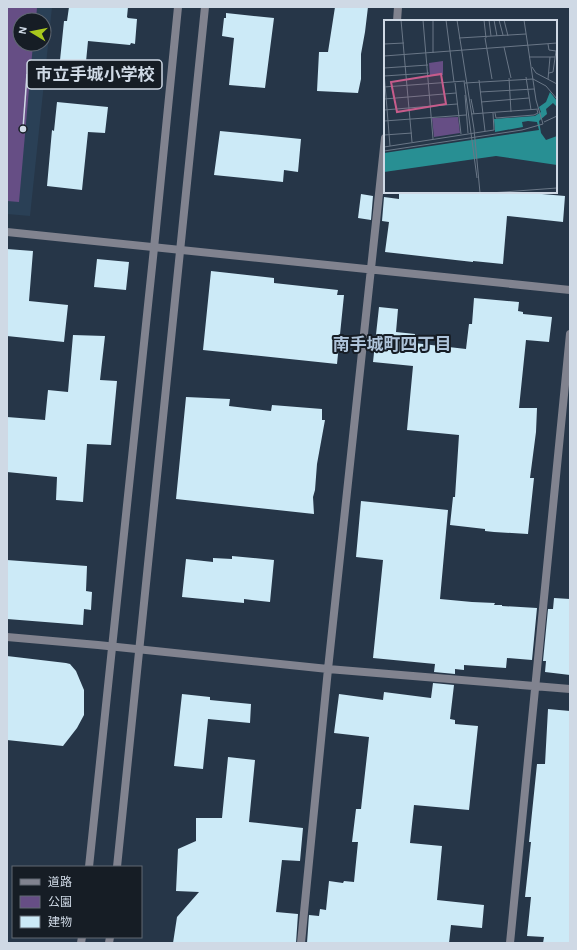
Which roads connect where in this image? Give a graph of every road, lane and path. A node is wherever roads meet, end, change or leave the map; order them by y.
1 (178, 7) edge
2 (205, 7) edge
3 (398, 7) edge
4 (397, 20) edge
5 (384, 148) edge
6 (7, 232) edge
7 (154, 248) junction
8 (180, 250) junction
9 (372, 269) junction
10 (570, 290) edge
11 (570, 334) edge
12 (7, 637) edge
13 (112, 646) junction
14 (139, 649) junction
15 (328, 669) junction
16 (535, 686) junction
17 (570, 689) edge
18 (89, 866) edge
19 (117, 866) edge
20 (301, 943) edge
21 (510, 943) edge

1 - 7 street
2 - 8 street
3 - 4 street
5 - 9 street
6 - 7 street
7 - 8 street
7 - 13 street
8 - 9 street
8 - 14 street
9 - 10 street
9 - 15 street
11 - 16 street
12 - 13 street
13 - 14 street
13 - 18 street
14 - 15 street
14 - 19 street
15 - 16 street
15 - 20 street
16 - 17 street
16 - 21 street

